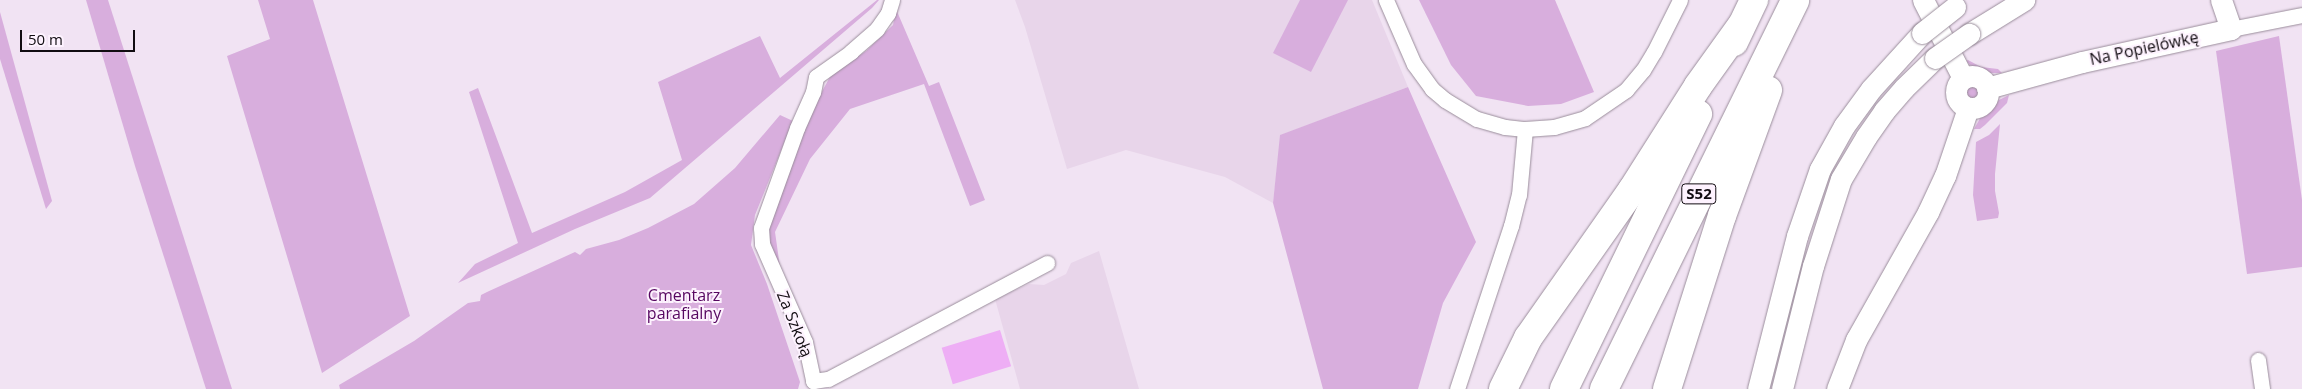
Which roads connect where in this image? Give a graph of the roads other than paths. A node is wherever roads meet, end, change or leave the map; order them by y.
1 (892, 0) edge
2 (1386, 0) edge
3 (1680, 0) edge
4 (1754, 0) edge
5 (1795, 0) edge
6 (1800, 0) edge
7 (1923, 0) edge
8 (2024, 0) edge
9 (2221, 0) edge
10 (1961, 4) edge
11 (2302, 14) edge
12 (1741, 26) junction
13 (2231, 29) junction
14 (1963, 78) junction
15 (1987, 88) junction
16 (1968, 108) junction
17 (1525, 129) junction
18 (1047, 263) dead end
19 (2258, 360) dead end
20 (1458, 389) edge
21 (1503, 389) edge
22 (1564, 389) edge
23 (1604, 389) edge
24 (1667, 389) edge
25 (1758, 389) edge
26 (1782, 389) edge
27 (1837, 389) edge
28 (2262, 389) edge

1 - 18 street, Za Szkołą
2 - 17 street
3 - 17 street
4 - 12 highway, S52
5 - 23 highway, S52
6 - 24 highway
7 - 14 main road
8 - 26 main road, bridge
9 - 13 main road
10 - 25 main road, bridge
11 - 13 street, Na Popielówkę
12 - 21 highway
12 - 22 highway, S52
13 - 15 main road, Na Popielówkę
14 - 15 main road
14 - 16 main road
15 - 16 main road
16 - 27 main road
17 - 20 street
19 - 28 street

